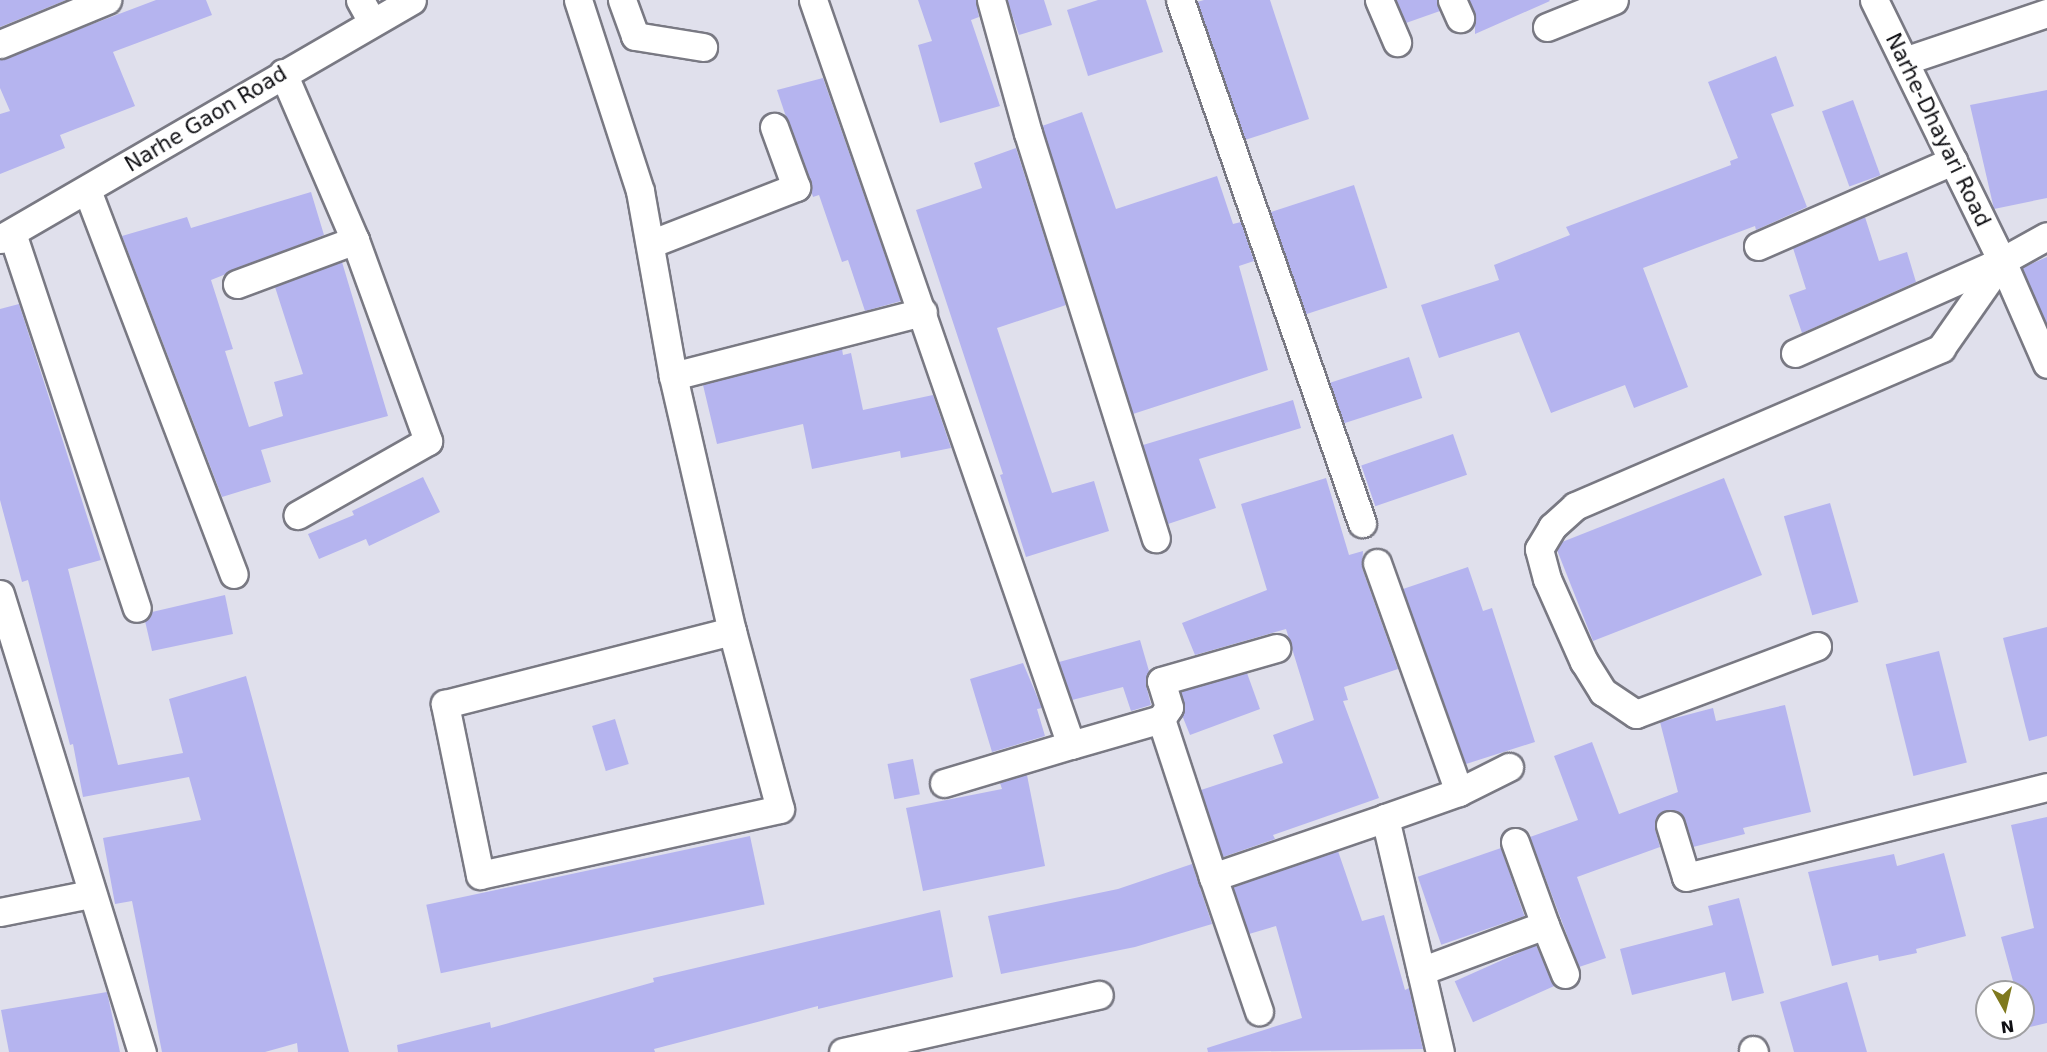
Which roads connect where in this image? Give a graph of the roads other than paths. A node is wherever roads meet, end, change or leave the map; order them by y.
1 (107, 0) edge
2 (412, 0) edge
3 (578, 0) edge
4 (622, 0) edge
5 (813, 0) edge
6 (991, 0) edge
7 (1180, 0) edge
8 (1379, 0) edge
9 (1614, 0) edge
10 (1874, 0) edge
11 (1577, 7) edge
12 (366, 11) edge
13 (2047, 13) edge
14 (1547, 27) dead end
15 (1397, 42) dead end
16 (0, 44) edge
17 (703, 47) dead end
18 (1904, 61) junction
19 (283, 73) junction
20 (774, 127) dead end
21 (1953, 161) junction
22 (87, 190) junction
23 (6, 236) edge
24 (2047, 236) edge
25 (355, 240) junction
26 (650, 244) junction
27 (1758, 246) dead end
28 (2002, 261) junction
29 (237, 284) dead end
30 (923, 312) junction
31 (1795, 353) dead end
32 (2047, 364) edge
33 (673, 376) junction
34 (298, 515) dead end
35 (1362, 523) dead end
36 (1156, 538) dead end
37 (1377, 563) dead end
38 (234, 574) dead end
39 (0, 594) edge
40 (136, 608) dead end
41 (732, 631) junction
42 (1817, 646) dead end
43 (1276, 648) dead end
44 (1161, 719) junction
45 (1071, 745) junction
46 (1509, 767) dead end
47 (944, 783) dead end
48 (2047, 787) edge
49 (1459, 792) junction
50 (1385, 818) junction
51 (1670, 825) dead end
52 (1515, 842) dead end
53 (1213, 877) junction
54 (90, 894) junction
55 (0, 912) edge
56 (1545, 925) junction
57 (1421, 971) junction
58 (1565, 974) dead end
59 (1099, 995) dead end
60 (1259, 1011) dead end
61 (142, 1052) edge
62 (843, 1052) edge
63 (1440, 1052) edge

1 - 16 street
2 - 12 street, Narhe Gaon Road
3 - 26 street
4 - 17 street
5 - 30 street
6 - 36 street
7 - 35 street
8 - 15 street
9 - 11 street
10 - 18 street, Narhe-Dhayari Road
11 - 14 street
12 - 19 street, Narhe Gaon Road
13 - 18 street
18 - 21 street, Narhe-Dhayari Road
19 - 22 street, Narhe Gaon Road
19 - 25 street
20 - 26 street
21 - 27 street
21 - 28 street, Narhe-Dhayari Road
22 - 23 street, Narhe Gaon Road
22 - 38 street
23 - 40 street
24 - 28 street
25 - 29 street
25 - 34 street
26 - 33 street
28 - 31 street
28 - 32 street, Narhe-Dhayari Road
28 - 42 street
30 - 33 street
30 - 45 street
33 - 41 street
37 - 49 street
39 - 54 street
41 - 41 street
43 - 44 street
44 - 45 street
44 - 53 street
45 - 47 street
46 - 49 street
48 - 51 street
49 - 50 street
50 - 53 street
50 - 57 street
52 - 56 street
53 - 60 street
54 - 55 street
54 - 61 street
56 - 57 street
56 - 58 street
57 - 63 street
59 - 62 street

